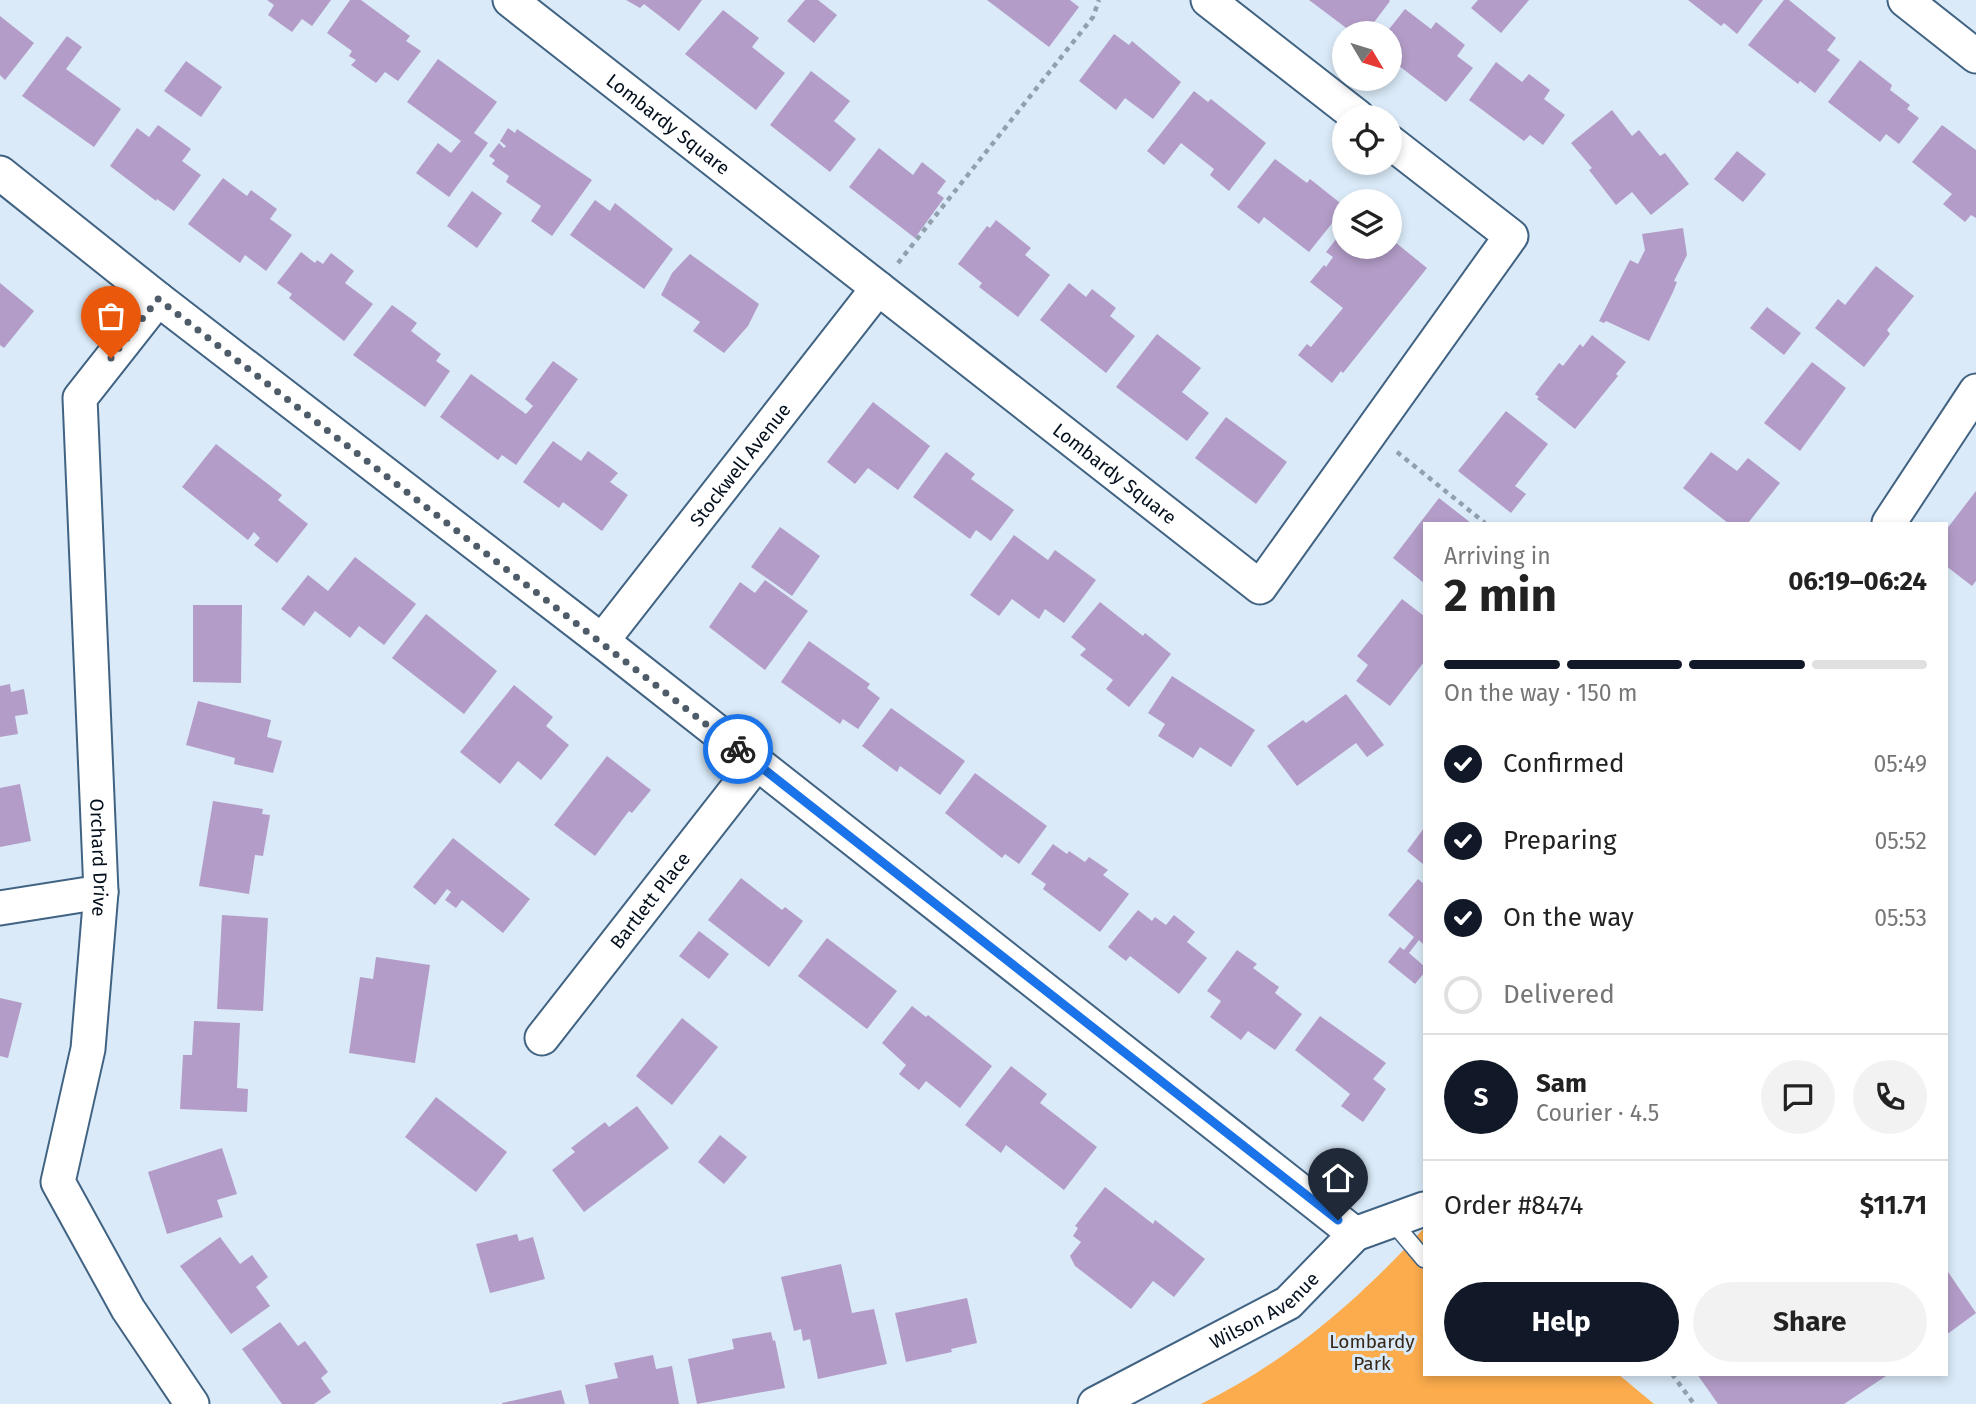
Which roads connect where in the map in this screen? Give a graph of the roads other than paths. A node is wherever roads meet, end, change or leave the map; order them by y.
1 (510, 0) edge
2 (1208, 0) edge
3 (1905, 0) edge
4 (1976, 56) edge
5 (1343, 105) edge
6 (1402, 151) edge
7 (0, 173) edge
8 (878, 288) junction
9 (158, 299) junction
10 (1976, 391) edge
11 (1890, 522) edge
12 (602, 641) junction
13 (757, 763) junction
14 (101, 892) junction
15 (0, 908) edge
16 (542, 1038) dead end
17 (1423, 1209) edge
18 (1391, 1220) junction
19 (1355, 1234) junction
20 (1423, 1258) edge
21 (192, 1404) edge
22 (1094, 1404) edge

1 - 8 street, Lombardy Square
2 - 5 street
3 - 4 street
6 - 8 street, Lombardy Square
7 - 9 street
8 - 12 street, Stockwell Avenue
9 - 12 street
9 - 14 street, Orchard Drive
10 - 11 street
12 - 13 street
13 - 16 street, Bartlett Place
13 - 19 street
14 - 15 street
14 - 21 street, Orchard Drive
17 - 18 street, Wilson Avenue
18 - 19 street, Wilson Avenue
18 - 20 lane
19 - 22 street, Wilson Avenue

